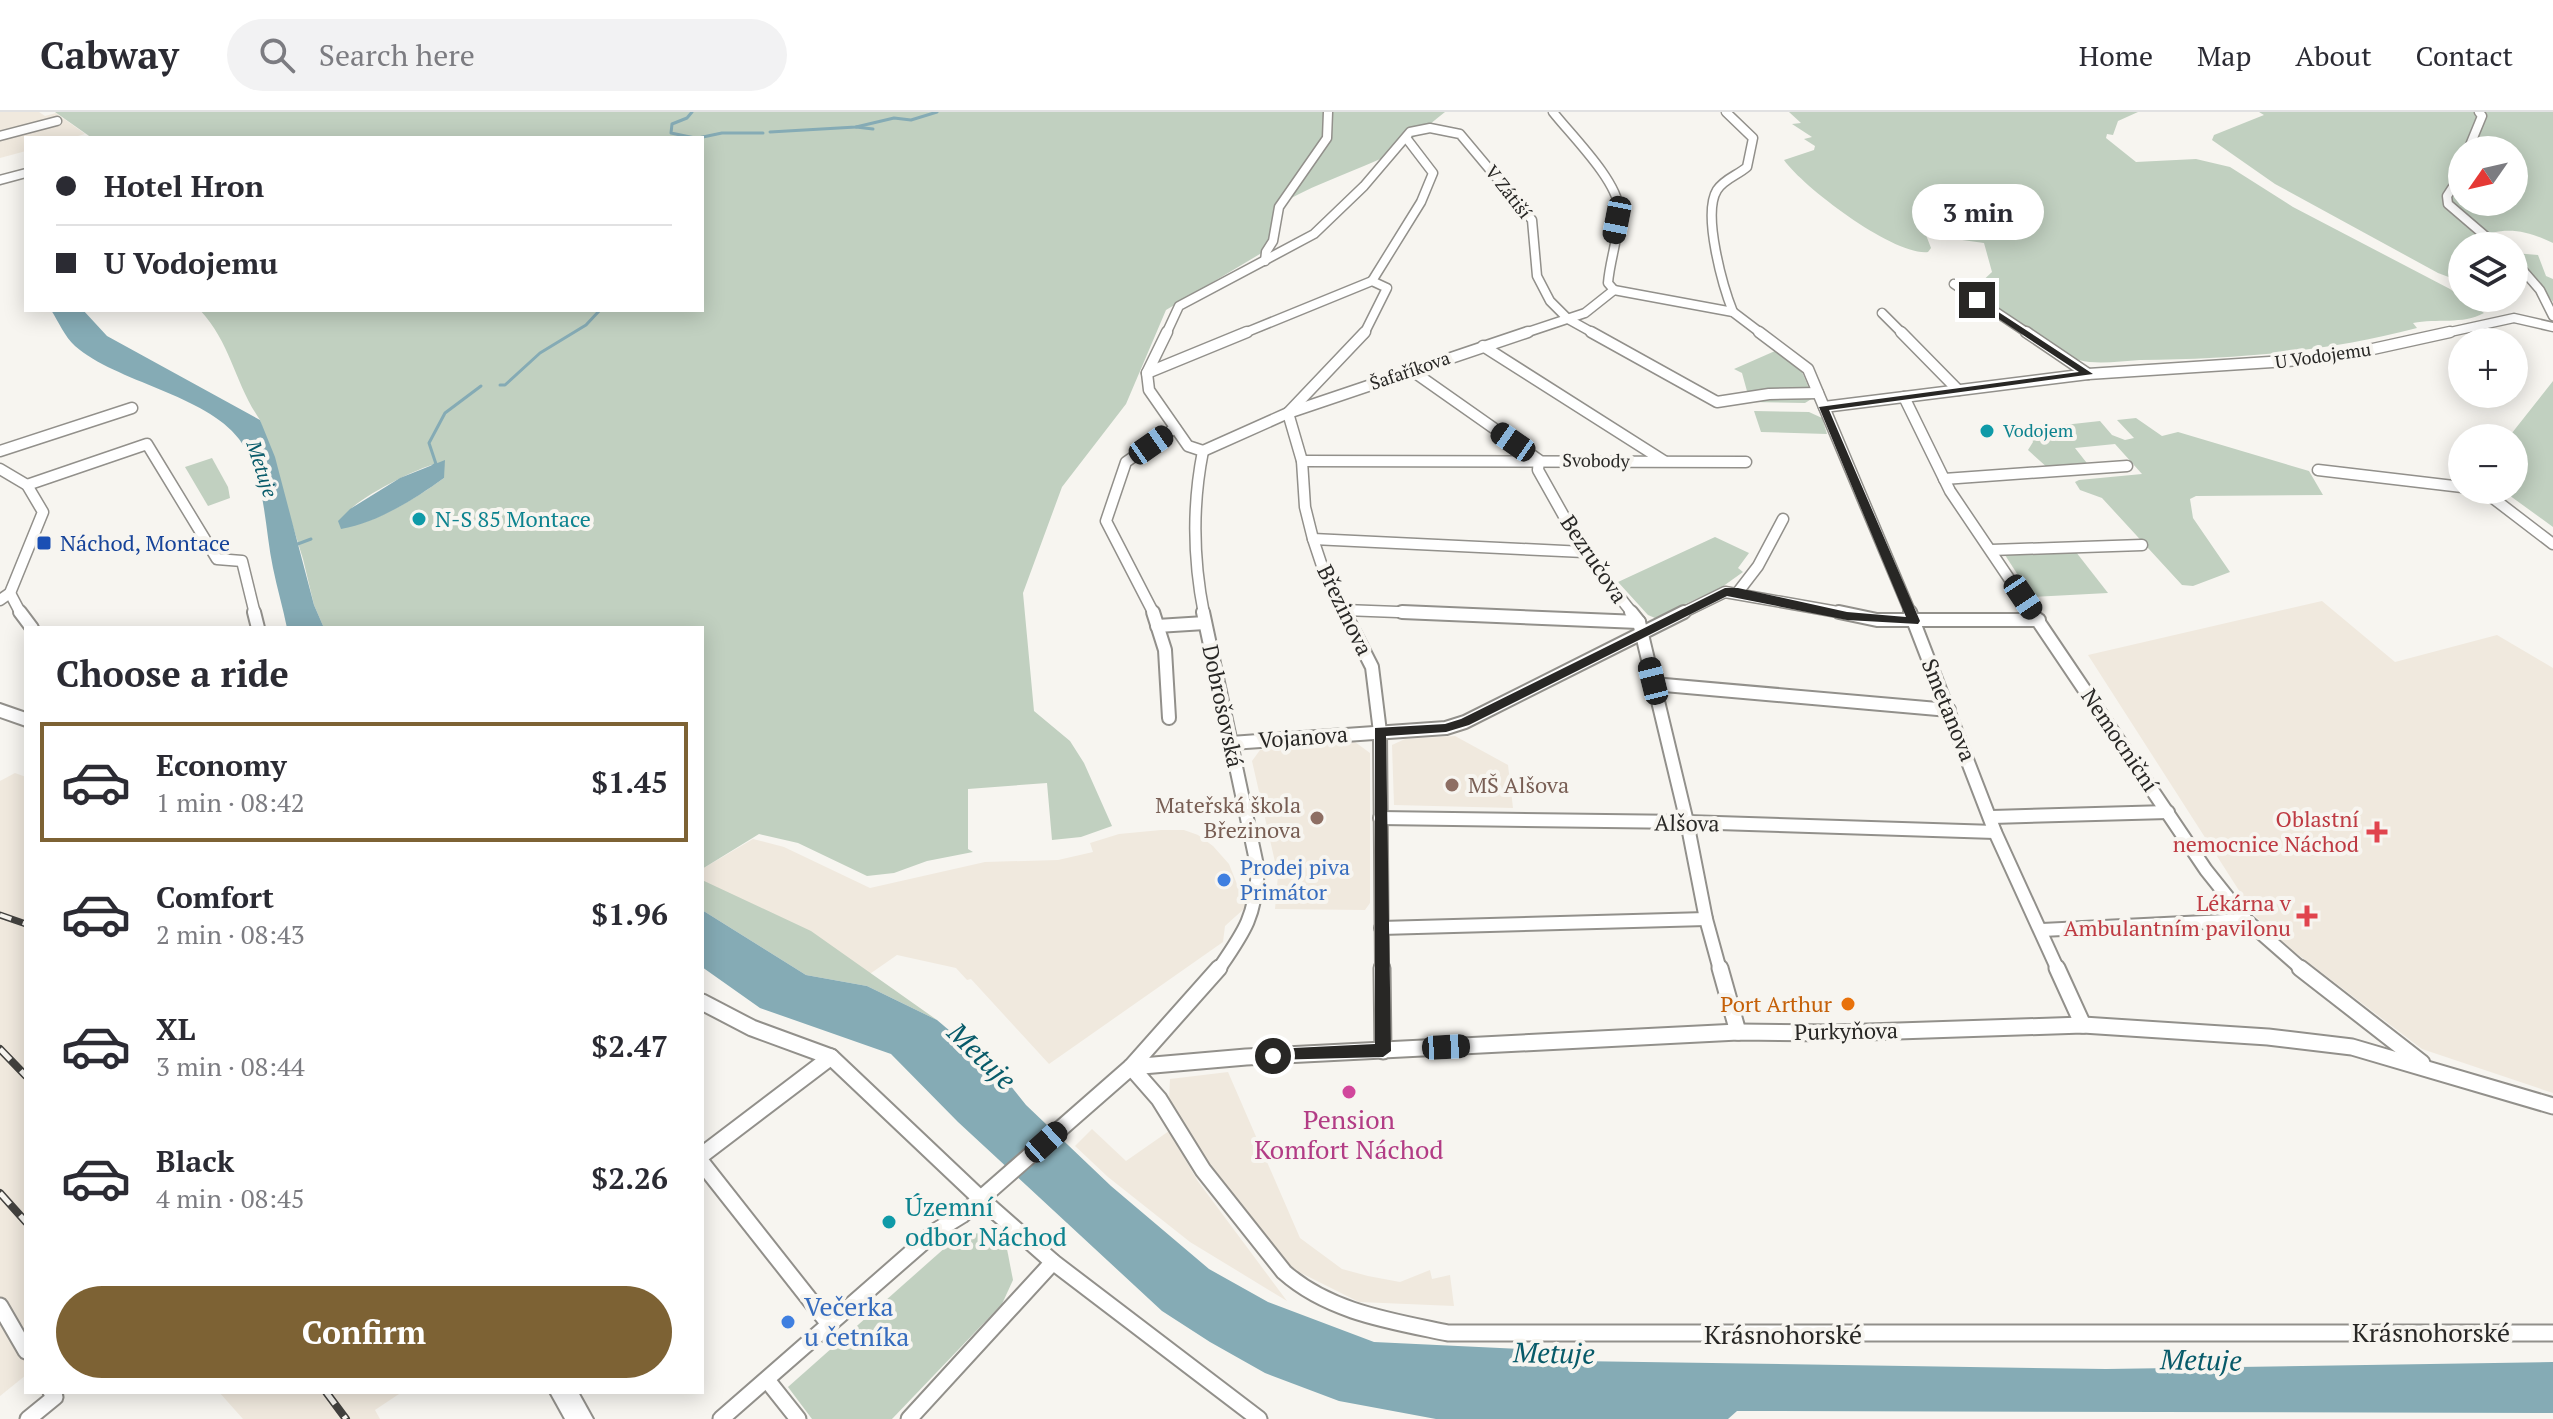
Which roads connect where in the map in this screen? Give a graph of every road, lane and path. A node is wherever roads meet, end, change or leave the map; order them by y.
1 (1328, 112) edge
2 (1553, 112) edge
3 (1726, 112) edge
4 (2479, 112) edge
5 (57, 121) dead end
6 (0, 136) edge
7 (2474, 136) edge
8 (1407, 139) junction
9 (24, 174) edge
10 (0, 180) edge
11 (2462, 216) edge
12 (2481, 232) edge
13 (1265, 261) junction
14 (2528, 276) edge
15 (1372, 281) junction
16 (1954, 284) dead end
17 (1614, 290) junction
18 (1733, 312) junction
19 (1882, 313) dead end
20 (2553, 316) edge
21 (1568, 319) junction
22 (2553, 327) edge
23 (1483, 346) junction
24 (1411, 370) junction
25 (1147, 373) junction
26 (2088, 374) junction
27 (1958, 390) junction
28 (1818, 393) junction
29 (1904, 397) junction
30 (1824, 407) junction
31 (132, 408) dead end
32 (1288, 413) junction
33 (1175, 428) junction
34 (0, 451) edge
35 (1203, 451) junction
36 (1539, 460) junction
37 (1302, 461) junction
38 (1664, 461) junction
39 (1746, 462) dead end
40 (2127, 466) dead end
41 (0, 469) edge
42 (2318, 470) dead end
43 (1944, 479) junction
44 (27, 485) junction
45 (2448, 485) edge
46 (2498, 504) edge
47 (1783, 519) dead end
48 (1313, 539) junction
49 (2553, 544) edge
50 (2142, 545) dead end
51 (1991, 550) junction
52 (1584, 552) junction
53 (1738, 592) junction
54 (5, 596) edge
55 (1344, 610) junction
56 (2039, 620) junction
57 (1914, 621) junction
58 (1205, 623) junction
59 (30, 626) edge
60 (258, 626) edge
61 (1157, 626) junction
62 (1640, 627) junction
63 (1653, 684) junction
64 (0, 710) edge
65 (1949, 710) junction
66 (1169, 718) dead end
67 (24, 719) edge
68 (1380, 732) junction
69 (1231, 743) junction
70 (2168, 812) junction
71 (1992, 817) junction
72 (1380, 818) junction
73 (1687, 822) junction
74 (1995, 832) junction
75 (1706, 919) junction
76 (2246, 920) junction
77 (1381, 928) junction
78 (2042, 930) junction
79 (704, 1003) edge
80 (2083, 1025) junction
81 (1738, 1032) junction
82 (1383, 1051) junction
83 (831, 1057) junction
84 (1131, 1067) junction
85 (2428, 1067) junction
86 (2553, 1106) edge
87 (704, 1153) edge
88 (704, 1166) edge
89 (981, 1199) junction
90 (1053, 1262) junction
91 (0, 1306) edge
92 (829, 1324) junction
93 (2553, 1333) edge
94 (24, 1348) edge
95 (767, 1380) junction
96 (564, 1394) edge
97 (53, 1395) edge
98 (30, 1418) edge
99 (580, 1419) edge
100 (721, 1419) edge
101 (798, 1419) edge
102 (909, 1419) edge
103 (1259, 1419) edge

1 - 13 street
2 - 17 street
3 - 18 street
4 - 7 street
5 - 6 street
8 - 13 street, V Zátiší
8 - 15 street
8 - 21 street, V Zátiší
9 - 10 street
11 - 12 street
13 - 25 street
14 - 20 street
15 - 25 street
15 - 32 street
16 - 26 street
17 - 18 street
17 - 21 street, Šafaříkova
18 - 28 street, Smetanova
19 - 27 street
21 - 23 street, Šafaříkova
21 - 28 street, V Zátiší
22 - 26 street, U Vodojemu
23 - 24 street, Šafaříkova
23 - 38 street
24 - 32 street, Šafaříkova
24 - 36 street
25 - 33 street
26 - 27 street, U Vodojemu
27 - 29 street, U Vodojemu
28 - 30 street, Smetanova
29 - 30 street, U Vodojemu
29 - 43 street, Nemocniční
30 - 57 street, Smetanova
31 - 34 street
32 - 35 street, Šafaříkova
32 - 37 street, Březinova
33 - 35 street
33 - 61 street
35 - 58 street, Dobrošovská
36 - 37 street, Svobody
36 - 38 street, Svobody
36 - 52 street, Bezručova
37 - 48 street, Březinova
38 - 39 street, Svobody
40 - 43 street
41 - 44 street
42 - 45 street
43 - 51 street, Nemocniční
44 - 54 street
44 - 60 street
46 - 49 street
47 - 53 street
48 - 52 street
48 - 55 street, Březinova
50 - 51 street
51 - 56 street, Nemocniční
52 - 62 street, Bezručova
53 - 57 street
53 - 62 street, Vojanova
54 - 59 street
55 - 62 street
55 - 68 street, Březinova
56 - 57 street
56 - 70 street, Nemocniční
57 - 65 street, Smetanova
58 - 61 street
58 - 69 street, Dobrošovská
61 - 66 street
62 - 63 street, Bezručova
62 - 68 street, Vojanova
63 - 65 street
63 - 73 street, Bezručova
64 - 67 main road
65 - 71 street, Smetanova
68 - 69 street, Vojanova
68 - 72 street, Březinova
69 - 84 street, Dobrošovská
70 - 71 street
70 - 76 street, Nemocniční
71 - 74 street, Smetanova
72 - 73 street, Alšova
72 - 77 street, Březinova
73 - 74 street, Alšova
73 - 75 street, Bezručova
74 - 78 street, Smetanova
75 - 77 street
75 - 81 street, Bezručova
76 - 78 street
76 - 85 street, Nemocniční
77 - 82 street, Březinova
78 - 80 street, Smetanova
79 - 83 street
80 - 81 street, Purkyňova
80 - 85 street, Purkyňova
81 - 82 street, Purkyňova
82 - 84 street, Purkyňova
83 - 87 street
83 - 89 street
84 - 89 street, Dobrošovská
84 - 93 street, Krásnohorské
85 - 86 street, Purkyňova
88 - 92 street
89 - 90 street
89 - 92 street, Dobrošovská
90 - 102 street
90 - 103 street
91 - 94 street
92 - 95 street, Dobrošovská
95 - 100 street, Dobrošovská
95 - 101 street
96 - 99 main road
97 - 98 street

